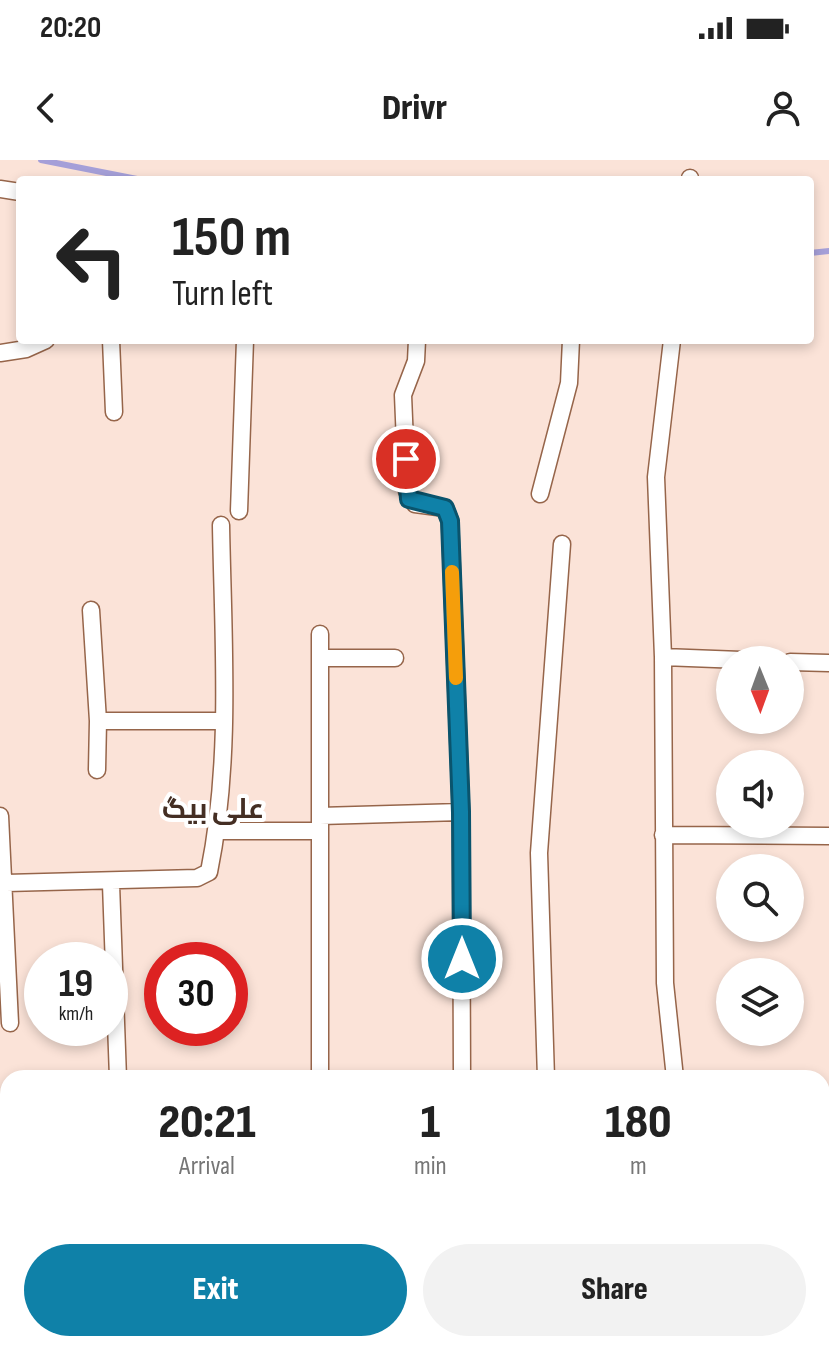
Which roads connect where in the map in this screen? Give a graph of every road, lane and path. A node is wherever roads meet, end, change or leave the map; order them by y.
1 (37, 344) edge
2 (111, 344) edge
3 (245, 344) edge
4 (417, 344) edge
5 (571, 344) edge
6 (672, 344) edge
7 (0, 353) edge
8 (114, 412) dead end
9 (540, 494) dead end
10 (239, 511) dead end
11 (221, 525) dead end
12 (562, 544) dead end
13 (91, 610) dead end
14 (320, 634) dead end
15 (663, 657) junction
16 (320, 658) junction
17 (395, 658) dead end
18 (716, 659) edge
19 (804, 662) edge
20 (829, 663) edge
21 (98, 721) junction
22 (224, 721) junction
23 (97, 770) dead end
24 (461, 812) junction
25 (0, 819) edge
26 (320, 824) junction
27 (217, 831) junction
28 (663, 835) junction
29 (829, 836) edge
30 (6, 883) junction
31 (111, 884) dead end
32 (10, 1023) dead end
33 (118, 1070) edge
34 (320, 1070) edge
35 (462, 1070) edge
36 (546, 1070) edge
37 (674, 1070) edge

1 - 7 street
2 - 8 street
3 - 10 street
4 - 24 street
5 - 9 street
6 - 15 street
11 - 22 street
12 - 36 street
13 - 21 street
14 - 16 street
15 - 18 street
15 - 28 street
16 - 17 street
16 - 26 street
19 - 20 street
21 - 22 street
21 - 23 street
22 - 27 street
24 - 26 street
24 - 35 street
25 - 30 street
26 - 27 street
26 - 34 street
27 - 30 street
28 - 29 street
28 - 37 street
30 - 32 street
31 - 33 street

